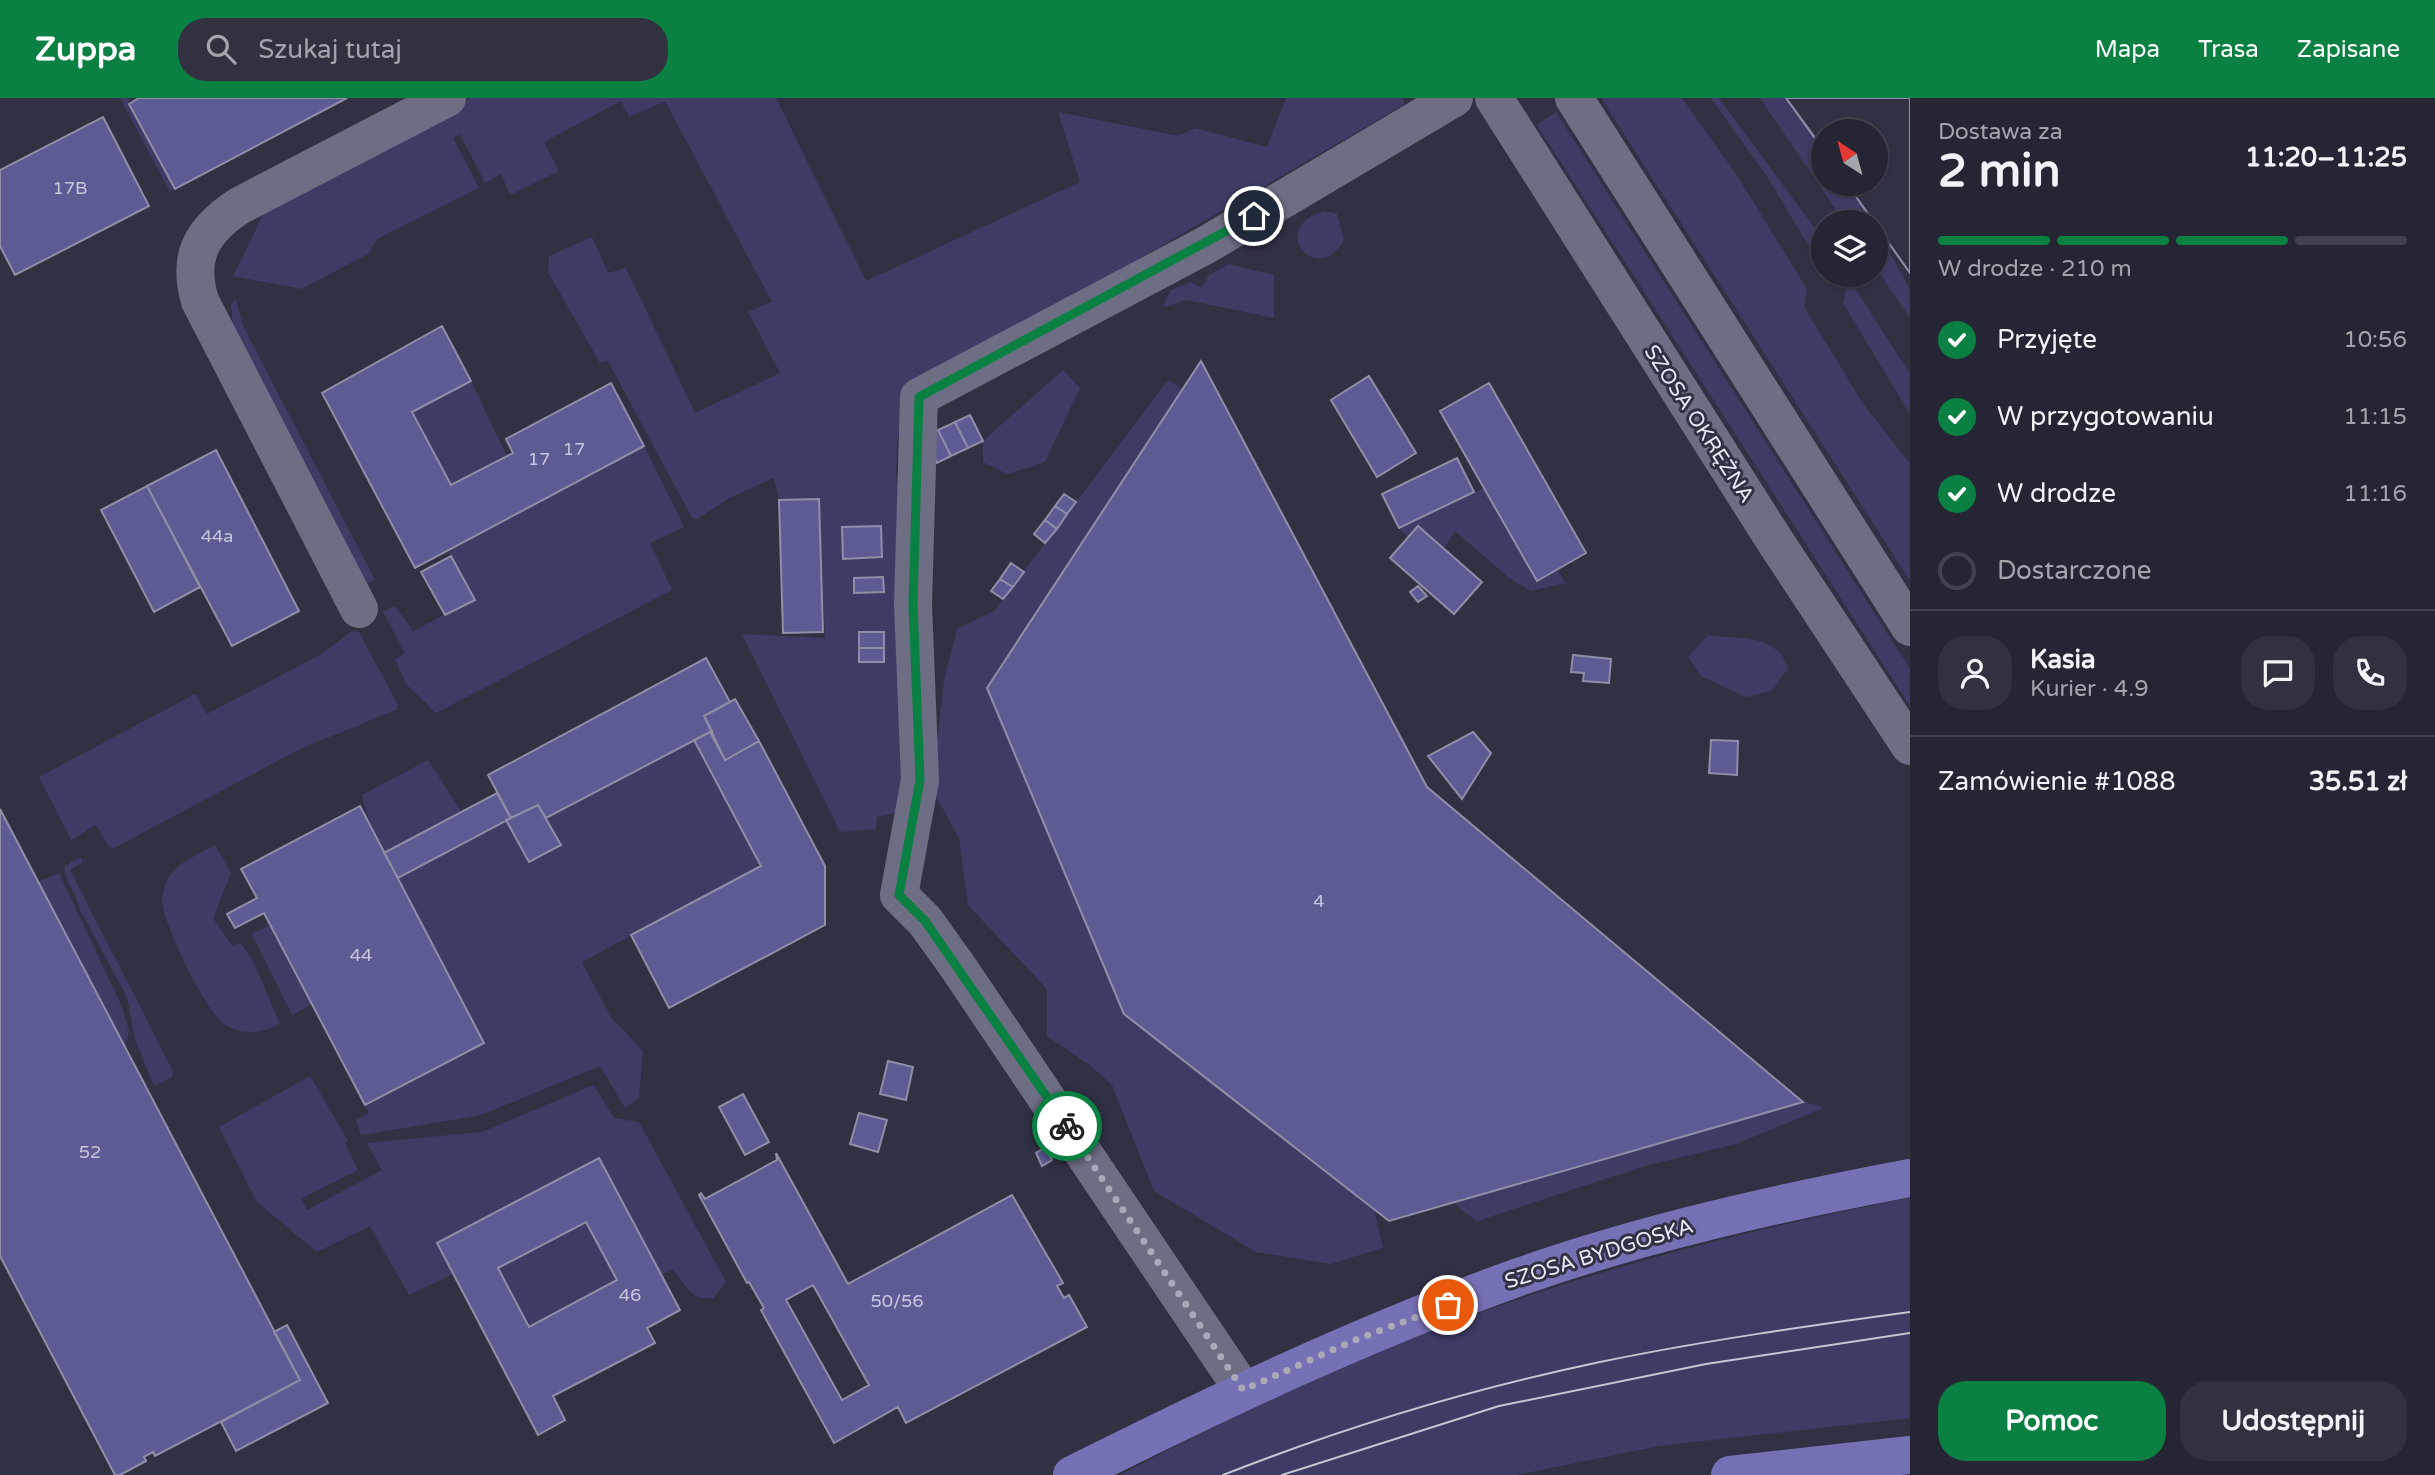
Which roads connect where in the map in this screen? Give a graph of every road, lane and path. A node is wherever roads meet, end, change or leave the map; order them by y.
1 (447, 98) edge
2 (1454, 98) edge
3 (1494, 98) edge
4 (1574, 98) edge
5 (359, 609) dead end
6 (1910, 626) edge
7 (1910, 746) edge
8 (1910, 1178) edge
9 (1243, 1390) junction
10 (1910, 1455) edge
11 (1072, 1475) edge
12 (1730, 1475) edge

1 - 5 street
2 - 9 street
3 - 7 street, SZOSA OKRĘŻNA
4 - 6 street
8 - 9 main road, SZOSA BYDGOSKA
9 - 11 main road, SZOSA BYDGOSKA
10 - 12 main road

